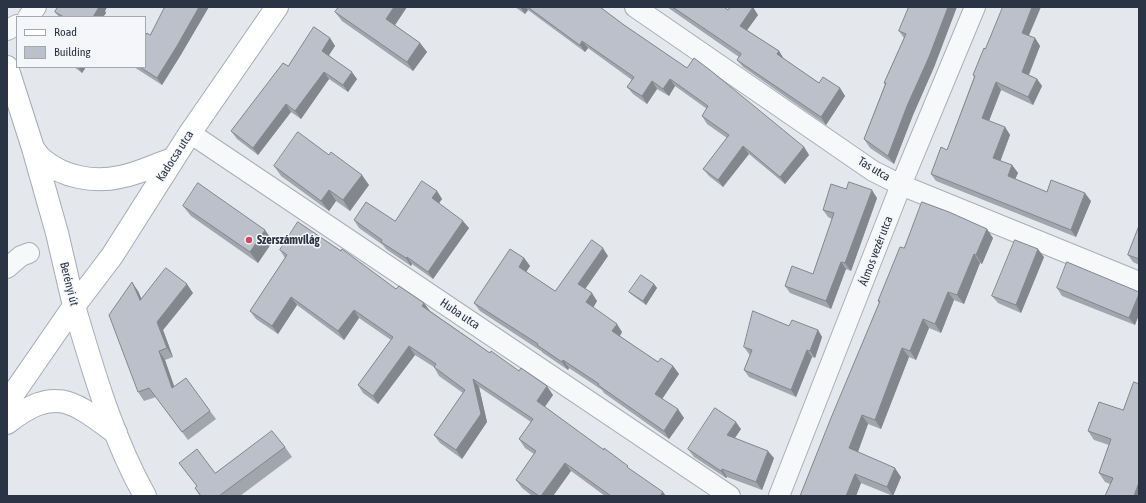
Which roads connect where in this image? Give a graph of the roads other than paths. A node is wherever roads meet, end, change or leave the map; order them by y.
1 (36, 7) edge
2 (278, 7) edge
3 (635, 7) edge
4 (975, 7) edge
5 (29, 16) edge
6 (16, 26) edge
7 (7, 30) edge
8 (7, 67) edge
9 (190, 133) junction
10 (33, 148) junction
11 (173, 159) junction
12 (901, 185) junction
13 (30, 253) dead end
14 (7, 268) edge
15 (1139, 282) edge
16 (74, 306) junction
17 (7, 403) edge
18 (7, 423) edge
19 (116, 433) junction
20 (146, 496) edge
21 (730, 496) edge
22 (779, 496) edge

1 - 5 street
2 - 9 main road, Kadocsa utca
3 - 12 street, Tas utca
4 - 12 street, Álmos vezér utca
6 - 7 street
8 - 10 main road, Berényi út
9 - 11 main road, Kadocsa utca
9 - 21 street, Huba utca
10 - 11 main road
10 - 16 main road, Berényi út
11 - 16 main road, Kadocsa utca
12 - 15 street, Tas utca
12 - 22 street, Álmos vezér utca
13 - 14 street
16 - 17 main road, Kadocsa utca
16 - 19 main road, Berényi út
18 - 19 main road
19 - 20 main road, Berényi út

